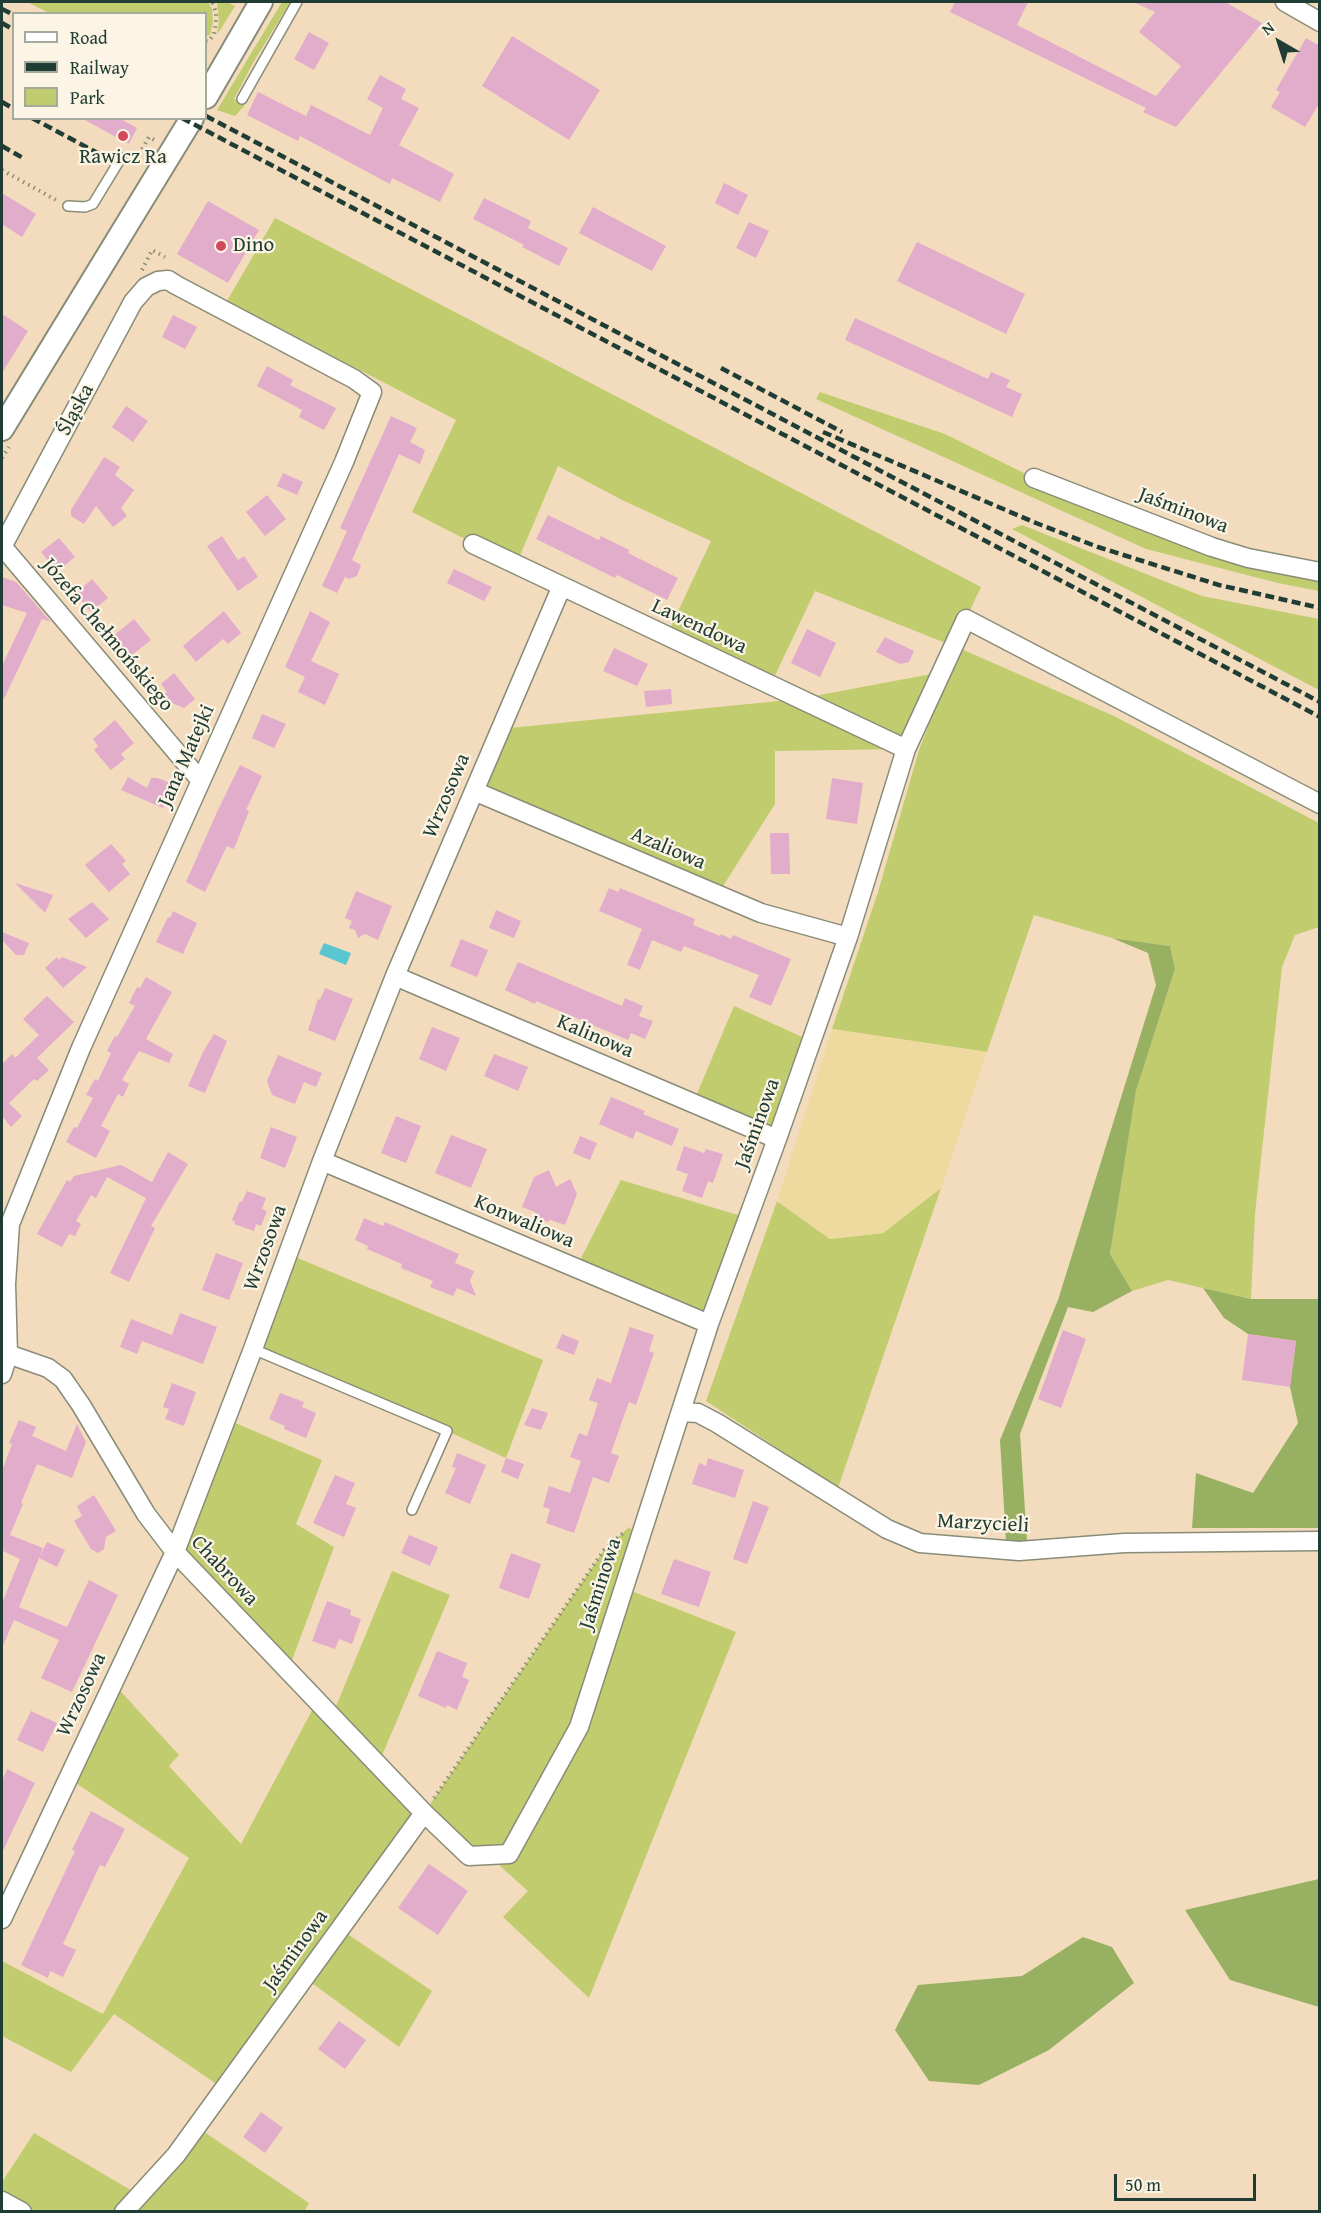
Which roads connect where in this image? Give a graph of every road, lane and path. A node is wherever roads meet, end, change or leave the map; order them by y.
1 (212, 2) edge
2 (261, 2) edge
3 (297, 2) edge
4 (1285, 2) edge
5 (1320, 22) edge
6 (207, 41) edge
7 (207, 95) edge
8 (242, 99) dead end
9 (191, 120) edge
10 (154, 140) dead end
11 (142, 149) dead end
12 (121, 158) dead end
13 (2, 170) edge
14 (68, 206) joint
15 (158, 280) joint
16 (2, 429) edge
17 (1034, 478) dead end
18 (473, 544) dead end
19 (2, 546) edge
20 (1320, 572) edge
21 (561, 588) junction
22 (906, 749) junction
23 (201, 781) junction
24 (474, 791) junction
25 (1320, 804) edge
26 (848, 937) junction
27 (395, 976) junction
28 (777, 1139) junction
29 (322, 1161) junction
30 (6, 1217) edge
31 (709, 1324) junction
32 (253, 1349) junction
33 (5, 1353) edge
34 (2, 1374) edge
35 (681, 1412) junction
36 (412, 1510) dead end
37 (647, 1516) junction
38 (1320, 1541) edge
39 (175, 1552) junction
40 (424, 1813) junction
41 (2, 1919) edge
42 (2, 2201) edge
43 (22, 2211) edge
44 (124, 2211) edge

1 - 6 path
2 - 7 street
3 - 8 lane
4 - 5 street
9 - 16 street
10 - 11 path
12 - 14 lane
13 - 14 path
15 - 19 street, Śląska
15 - 23 street, Jana Matejki
17 - 20 street, Jaśminowa
18 - 21 street, Lawendowa
19 - 23 street, Józefa Chełmońskiego
21 - 22 street, Lawendowa
21 - 24 street, Wrzosowa
22 - 25 street, Jaśminowa
22 - 26 street, Jaśminowa
23 - 30 street, Jana Matejki
24 - 26 street, Azaliowa
24 - 27 street, Wrzosowa
26 - 28 street, Jaśminowa
27 - 28 street, Kalinowa
27 - 29 street, Wrzosowa
28 - 31 street, Jaśminowa
29 - 31 street, Konwaliowa
29 - 32 street, Wrzosowa
30 - 33 street, Jana Matejki
31 - 35 street, Jaśminowa
32 - 36 lane
32 - 39 street, Wrzosowa
33 - 34 street, Jana Matejki
33 - 39 street, Chabrowa
35 - 37 street, Jaśminowa
35 - 38 street, Marzycieli
37 - 40 path
37 - 40 street, Jaśminowa
39 - 40 street, Chabrowa
39 - 41 street, Wrzosowa
40 - 44 street, Jaśminowa
42 - 43 street

